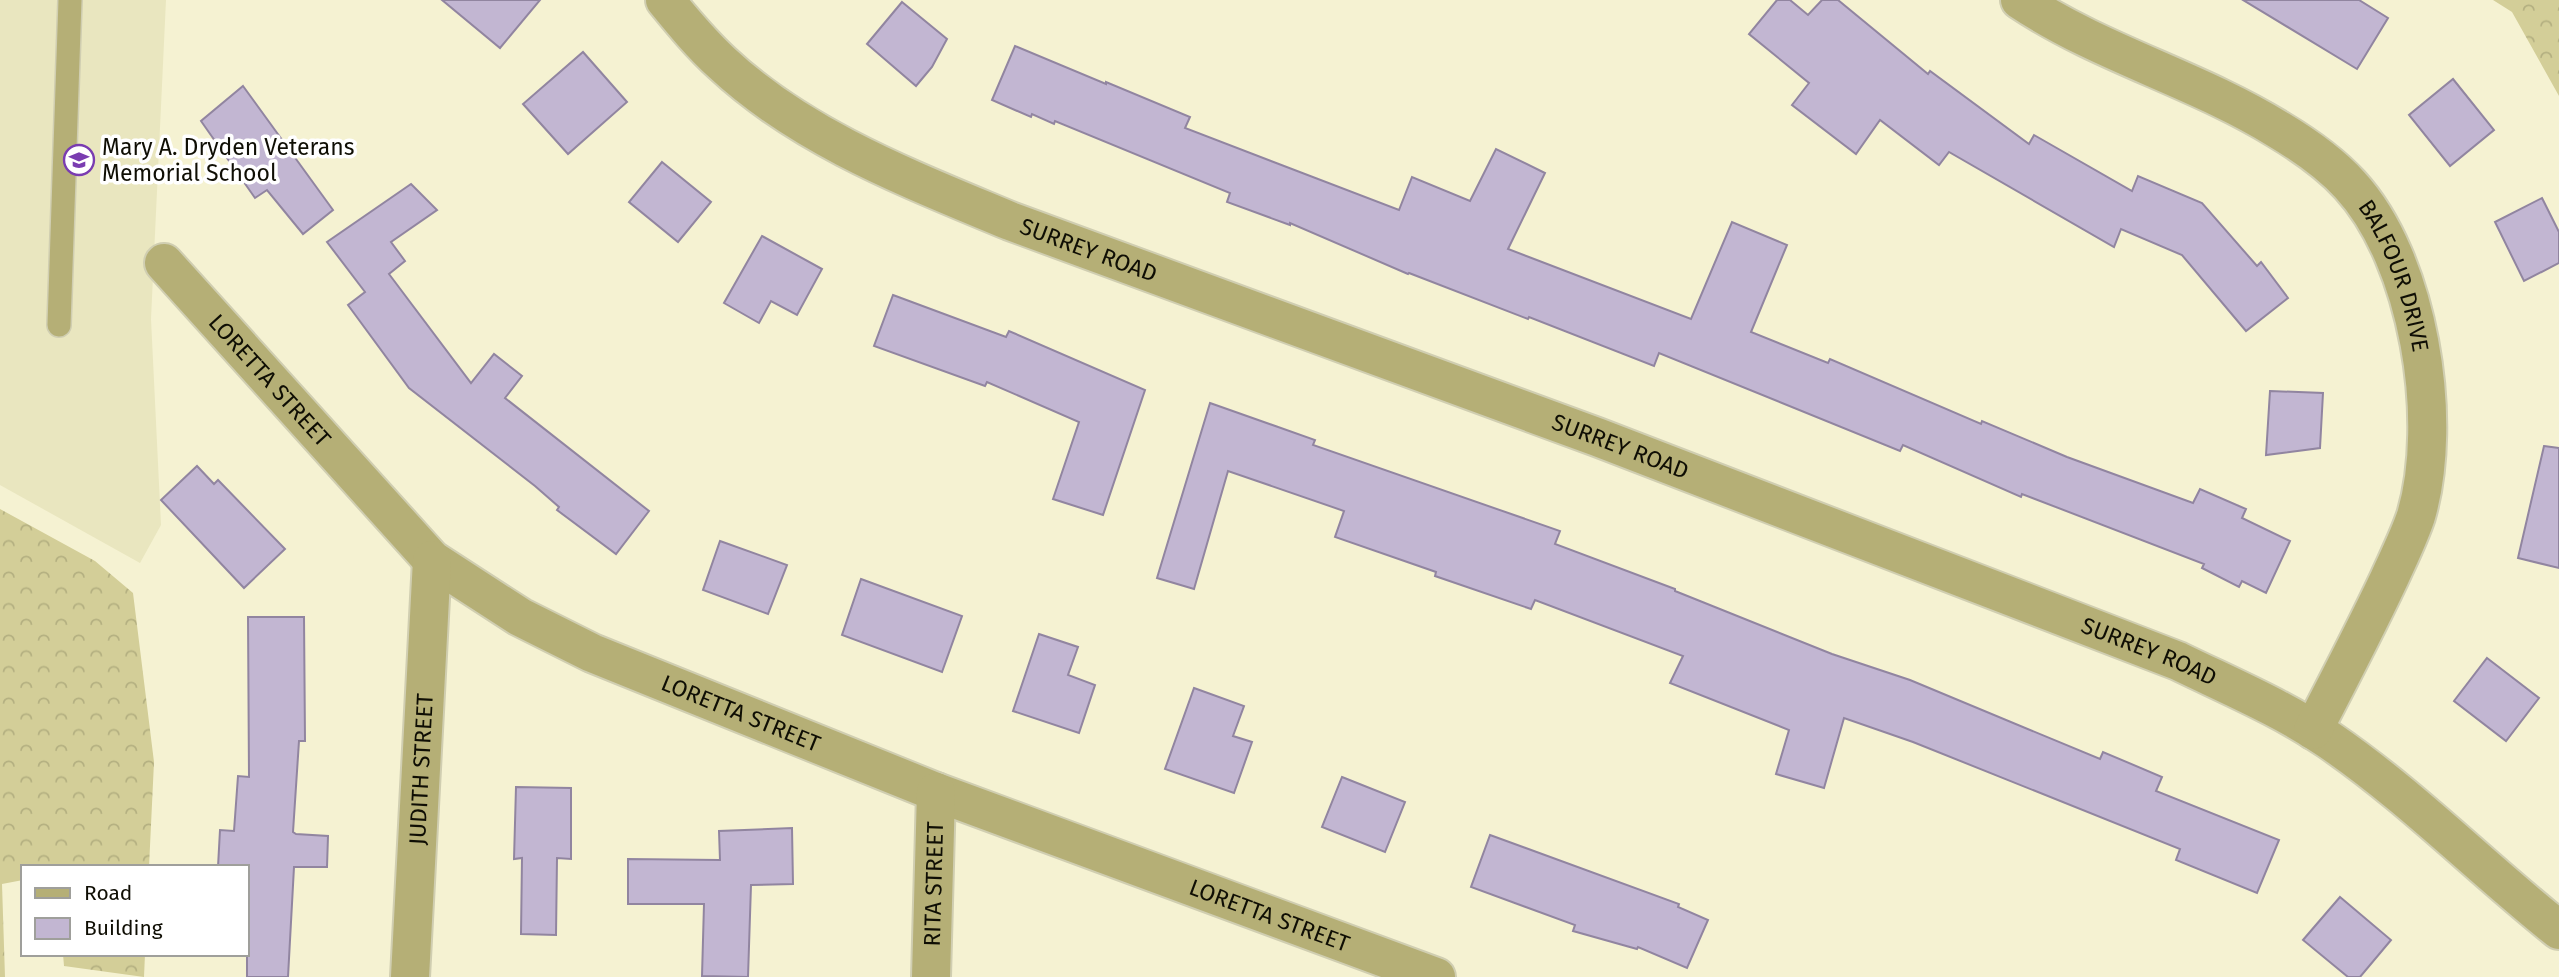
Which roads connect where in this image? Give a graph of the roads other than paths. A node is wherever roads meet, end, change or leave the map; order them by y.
1 (70, 0) edge
2 (665, 0) edge
3 (2020, 0) edge
4 (164, 263) dead end
5 (59, 325) dead end
6 (432, 560) junction
7 (2313, 730) junction
8 (936, 792) junction
9 (2559, 930) edge
10 (410, 977) edge
11 (931, 977) edge
12 (1436, 977) edge

1 - 5 lane
2 - 7 street, SURREY ROAD
3 - 7 street, BALFOUR DRIVE
4 - 6 street, LORETTA STREET
6 - 8 street, LORETTA STREET
6 - 10 street, JUDITH STREET
7 - 9 street, SURREY ROAD
8 - 11 street, RITA STREET
8 - 12 street, LORETTA STREET

